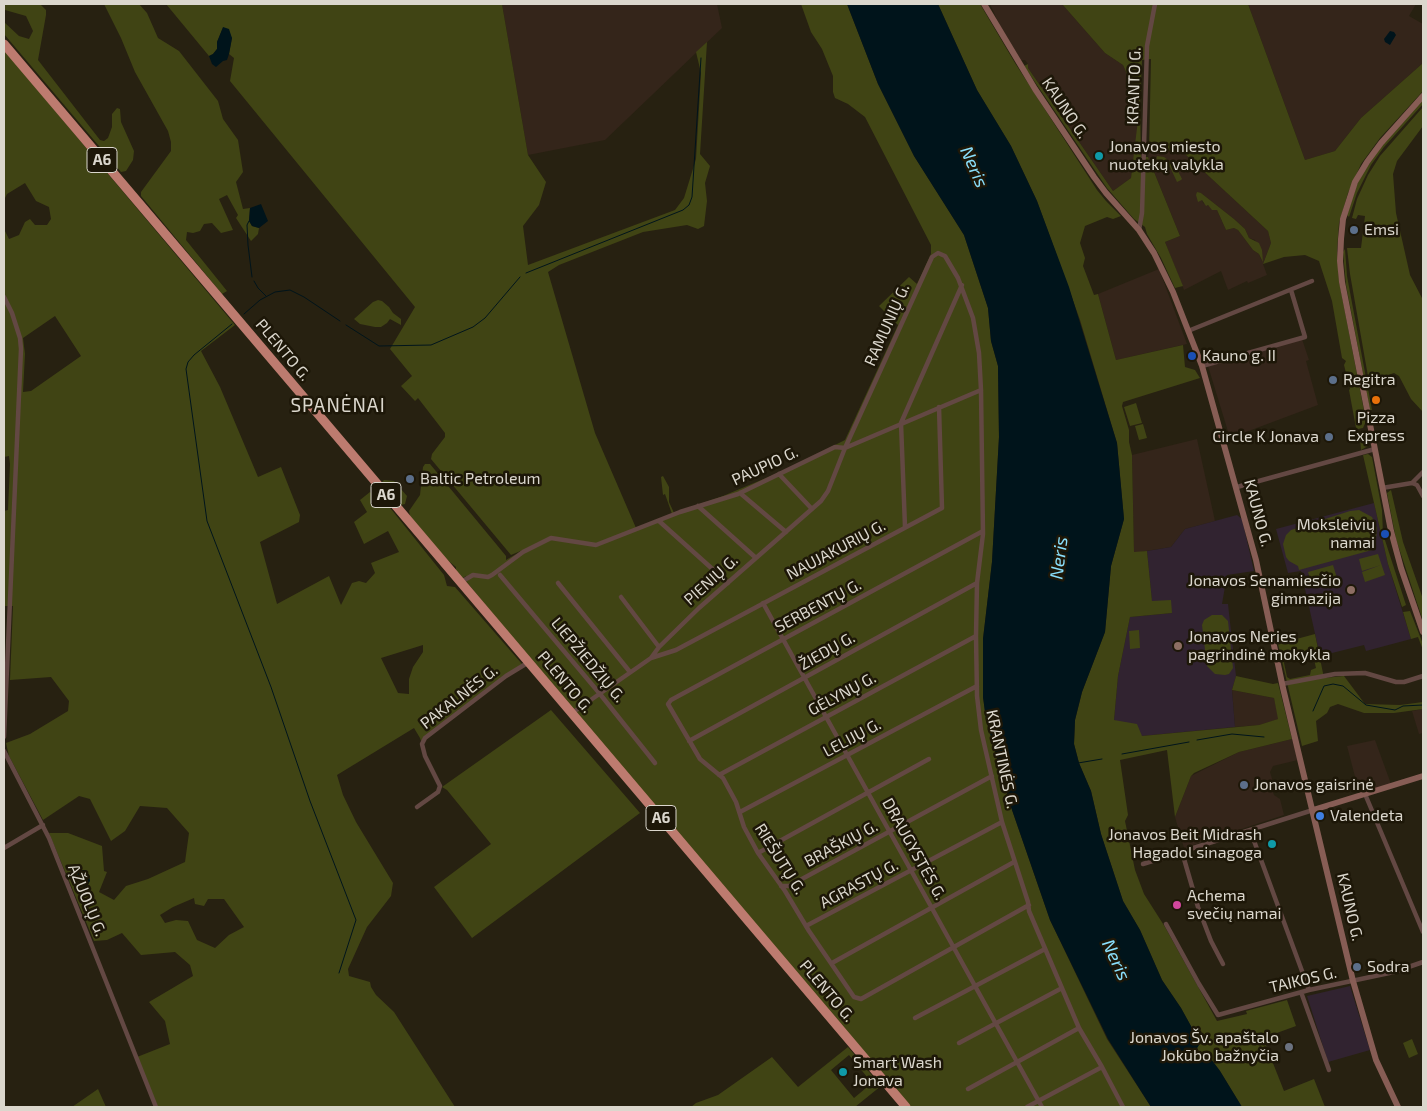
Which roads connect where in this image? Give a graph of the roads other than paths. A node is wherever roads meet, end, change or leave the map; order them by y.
1 (984, 4) edge
2 (1155, 4) edge
3 (4, 44) edge
4 (1423, 96) edge
5 (1139, 230) junction
6 (1312, 281) dead end
7 (962, 285) junction
8 (1291, 290) junction
9 (4, 297) edge
10 (1188, 331) junction
11 (1202, 366) junction
12 (981, 390) junction
13 (939, 407) junction
14 (902, 423) junction
15 (845, 448) junction
16 (1374, 448) junction
17 (1423, 472) edge
18 (779, 474) junction
19 (1412, 483) junction
20 (1237, 487) junction
21 (1382, 488) junction
22 (740, 493) junction
23 (1423, 496) edge
24 (698, 506) junction
25 (812, 509) junction
26 (659, 521) junction
27 (905, 527) junction
28 (983, 531) junction
29 (786, 532) junction
30 (756, 558) junction
31 (500, 574) dead end
32 (461, 582) junction
33 (558, 582) dead end
34 (728, 583) junction
35 (977, 583) junction
36 (621, 597) dead end
37 (763, 603) junction
38 (1423, 632) edge
39 (976, 636) junction
40 (784, 639) junction
41 (659, 647) junction
42 (6, 657) edge
43 (651, 658) junction
44 (529, 662) junction
45 (630, 672) junction
46 (1423, 676) edge
47 (805, 678) junction
48 (1282, 684) junction
49 (977, 686) junction
50 (600, 694) junction
51 (668, 704) joint
52 (572, 713) junction
53 (826, 717) junction
54 (4, 737) edge
55 (689, 741) junction
56 (4, 751) edge
57 (848, 755) junction
58 (929, 759) dead end
59 (655, 763) dead end
60 (719, 775) junction
61 (992, 776) junction
62 (1423, 776) edge
63 (869, 793) junction
64 (1366, 794) junction
65 (417, 808) dead end
66 (1313, 810) junction
67 (740, 812) junction
68 (1002, 822) junction
69 (43, 825) junction
70 (1250, 830) junction
71 (890, 832) junction
72 (4, 848) edge
73 (1182, 852) junction
74 (758, 853) junction
75 (1014, 862) junction
76 (1143, 864) dead end
77 (911, 870) junction
78 (780, 886) junction
79 (1029, 906) junction
80 (932, 909) junction
81 (1166, 924) dead end
82 (806, 926) junction
83 (1423, 932) edge
84 (952, 947) junction
85 (1045, 949) junction
86 (1423, 962) edge
87 (832, 963) junction
88 (1223, 964) dead end
89 (1353, 981) junction
90 (975, 986) junction
91 (1062, 988) junction
92 (1309, 990) junction
93 (1301, 992) junction
94 (915, 1018) dead end
95 (996, 1024) junction
96 (1079, 1028) junction
97 (959, 1043) dead end
98 (1017, 1062) junction
99 (1102, 1067) junction
100 (1329, 1070) dead end
101 (968, 1089) dead end
102 (1038, 1101) junction
103 (156, 1107) edge
104 (906, 1107) edge
105 (1027, 1107) edge
106 (1042, 1107) edge
107 (1121, 1107) edge
108 (1398, 1107) edge

1 - 5 main road, KAUNO G.
2 - 5 street, KRANTO G.
3 - 32 highway, PLENTO G. / A6
4 - 16 main road
5 - 10 main road, KAUNO G.
6 - 8 street
7 - 12 street
7 - 14 street
7 - 15 street, RAMUNIŲ G.
8 - 10 street
8 - 11 street
9 - 42 street
10 - 11 main road, KAUNO G.
11 - 20 main road, KAUNO G.
12 - 13 street, PAUPIO G.
12 - 28 street, KRANTINĖS G.
13 - 14 street, PAUPIO G.
13 - 27 street, NAUJAKURIŲ G.
14 - 15 street, PAUPIO G.
14 - 27 street
15 - 18 street, PAUPIO G.
15 - 25 street, PIENIŲ G.
16 - 20 street
16 - 21 main road
17 - 19 street
18 - 22 street, PAUPIO G.
18 - 25 street
19 - 21 street
19 - 23 street
20 - 48 main road, KAUNO G.
21 - 38 main road
22 - 24 street, PAUPIO G.
22 - 29 street
24 - 26 street, PAUPIO G.
24 - 30 street
25 - 29 street, PIENIŲ G.
26 - 32 street, PAUPIO G.
26 - 34 street
27 - 37 street, NAUJAKURIŲ G.
28 - 35 street, KRANTINĖS G.
28 - 40 street, SERBENTŲ G.
29 - 30 street, PIENIŲ G.
30 - 34 street, PIENIŲ G.
31 - 50 street, LIEPŽIEDŽIŲ G.
32 - 44 highway, PLENTO G. / A6
33 - 45 street
34 - 41 street, PIENIŲ G.
35 - 39 street, KRANTINĖS G.
35 - 47 street, ŽIEDŲ G.
36 - 41 street
37 - 40 street, DRAUGYSTĖS G.
37 - 43 street, NAUJAKURIŲ G.
39 - 49 street, KRANTINĖS G.
39 - 53 street, GĖLYNŲ G.
40 - 47 street, DRAUGYSTĖS G.
40 - 51 street, SERBENTŲ G.
41 - 43 street, PIENIŲ G.
42 - 54 street
43 - 45 street, PIENIŲ G.
44 - 52 highway, PLENTO G. / A6
44 - 65 street, PAKALNĖS G.
45 - 50 street, PIENIŲ G.
46 - 48 street
47 - 53 street, DRAUGYSTĖS G.
47 - 55 street, ŽIEDŲ G.
48 - 66 main road, KAUNO G.
49 - 57 street, LELIJŲ G.
49 - 61 street, KRANTINĖS G.
50 - 52 street, PIENIŲ G.
50 - 59 street, LIEPŽIEDŽIŲ G.
51 - 55 street, RIEŠUTŲ G.
52 - 104 highway, PLENTO G. / A6
53 - 57 street, DRAUGYSTĖS G.
53 - 60 street, GĖLYNŲ G.
55 - 60 street, RIEŠUTŲ G.
56 - 69 street, ĄŽUOLŲ G.
57 - 63 street, DRAUGYSTĖS G.
57 - 67 street, LELIJŲ G.
58 - 63 street
60 - 67 street, RIEŠUTŲ G.
61 - 68 street, KRANTINĖS G.
61 - 71 street, BRAŠKIŲ G.
62 - 64 main road
63 - 71 street, DRAUGYSTĖS G.
63 - 74 street
64 - 66 main road
64 - 83 street
66 - 70 street
66 - 89 main road, KAUNO G.
67 - 74 street, RIEŠUTŲ G.
68 - 75 street, KRANTINĖS G.
68 - 77 street, AGRASTŲ G.
69 - 72 street
69 - 103 street, ĄŽUOLŲ G.
70 - 73 street
70 - 92 street
71 - 77 street, DRAUGYSTĖS G.
71 - 78 street, BRAŠKIŲ G.
73 - 76 street
73 - 88 street
74 - 78 street, RIEŠUTŲ G.
75 - 79 street, KRANTINĖS G.
75 - 80 street
77 - 80 street, DRAUGYSTĖS G.
77 - 82 street, AGRASTŲ G.
78 - 82 street, RIEŠUTŲ G.
79 - 84 street
79 - 85 street, KRANTINĖS G.
80 - 84 street, DRAUGYSTĖS G.
80 - 87 street
81 - 93 street, TAIKOS G.
82 - 87 street, RIEŠUTŲ G.
84 - 87 street, RIEŠUTŲ G.
84 - 90 street, DRAUGYSTĖS G.
85 - 90 street
85 - 91 street, KRANTINĖS G.
86 - 89 street, TAIKOS G.
89 - 92 street, TAIKOS G.
89 - 108 main road, KAUNO G.
90 - 94 street
90 - 95 street, DRAUGYSTĖS G.
91 - 95 street
91 - 96 street, KRANTINĖS G.
92 - 93 street, TAIKOS G.
93 - 100 street
95 - 97 street
95 - 98 street, DRAUGYSTĖS G.
96 - 98 street
96 - 99 street, KRANTINĖS G.
98 - 101 street
98 - 102 street, DRAUGYSTĖS G.
99 - 102 street
99 - 107 street, KRANTINĖS G.
102 - 105 street
102 - 106 street, DRAUGYSTĖS G.

